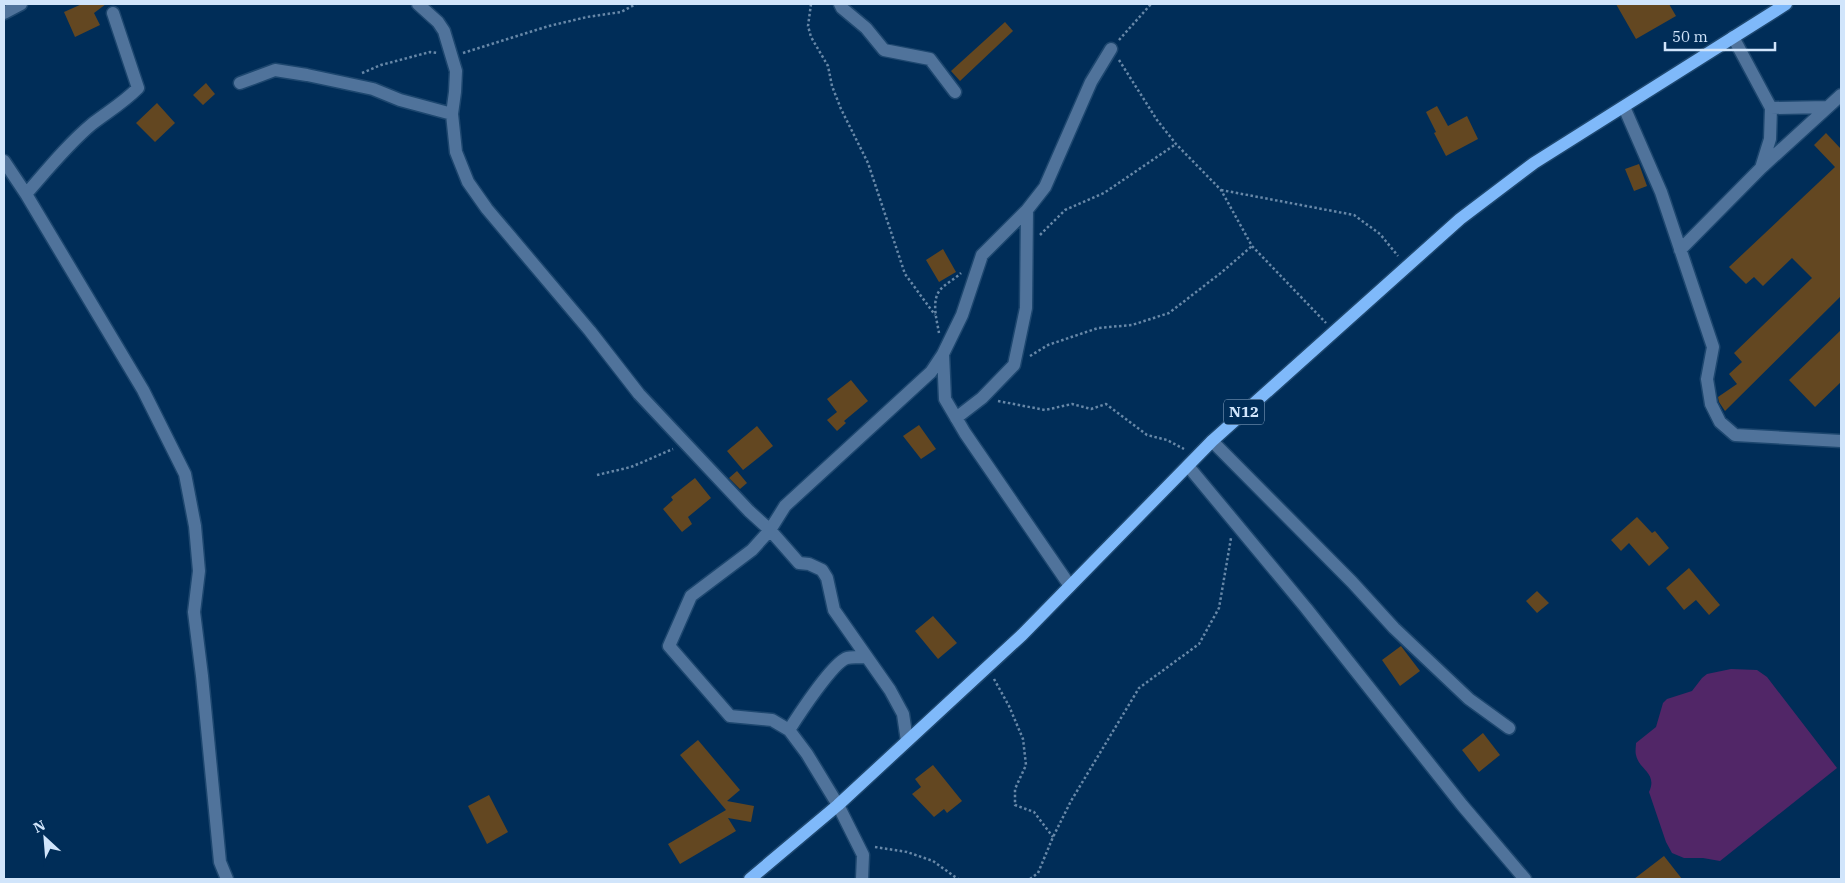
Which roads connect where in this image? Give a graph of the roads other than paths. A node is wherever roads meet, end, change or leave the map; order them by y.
1 (21, 4) edge
2 (418, 4) edge
3 (840, 4) edge
4 (1786, 4) edge
5 (4, 13) edge
6 (113, 13) dead end
7 (1733, 37) junction
8 (1111, 49) road end
9 (240, 83) dead end
10 (955, 92) dead end
11 (1841, 95) edge
12 (1624, 107) junction
13 (1828, 107) junction
14 (1771, 108) junction
15 (452, 114) junction
16 (4, 161) edge
17 (1761, 168) junction
18 (26, 194) junction
19 (1026, 210) junction
20 (1680, 250) junction
21 (943, 354) junction
22 (956, 418) junction
23 (1212, 441) junction
24 (1841, 441) edge
25 (1188, 466) junction
26 (770, 530) junction
27 (1070, 586) junction
28 (867, 657) junction
29 (1509, 728) dead end
30 (789, 730) junction
31 (907, 741) junction
32 (838, 805) junction
33 (227, 879) edge
34 (750, 879) edge
35 (862, 879) edge
36 (1525, 879) edge

1 - 5 street
2 - 15 street
3 - 10 street
4 - 7 main road, N12
6 - 18 street
7 - 12 main road, N12
7 - 14 street
8 - 19 street
9 - 15 street
11 - 13 street
12 - 20 street
12 - 23 main road, N12
13 - 14 street
13 - 17 street
14 - 17 street
15 - 26 street
16 - 18 street
17 - 20 street
18 - 33 street
19 - 21 street
19 - 22 street
20 - 24 street
21 - 22 street
21 - 26 street
22 - 27 street
23 - 25 main road, N12
23 - 29 street
25 - 27 main road, N12
25 - 36 street
26 - 28 street
26 - 30 street
27 - 31 main road, N12
28 - 30 street
28 - 31 street
30 - 32 street
31 - 32 main road, N12
32 - 34 main road, N12
32 - 35 street

